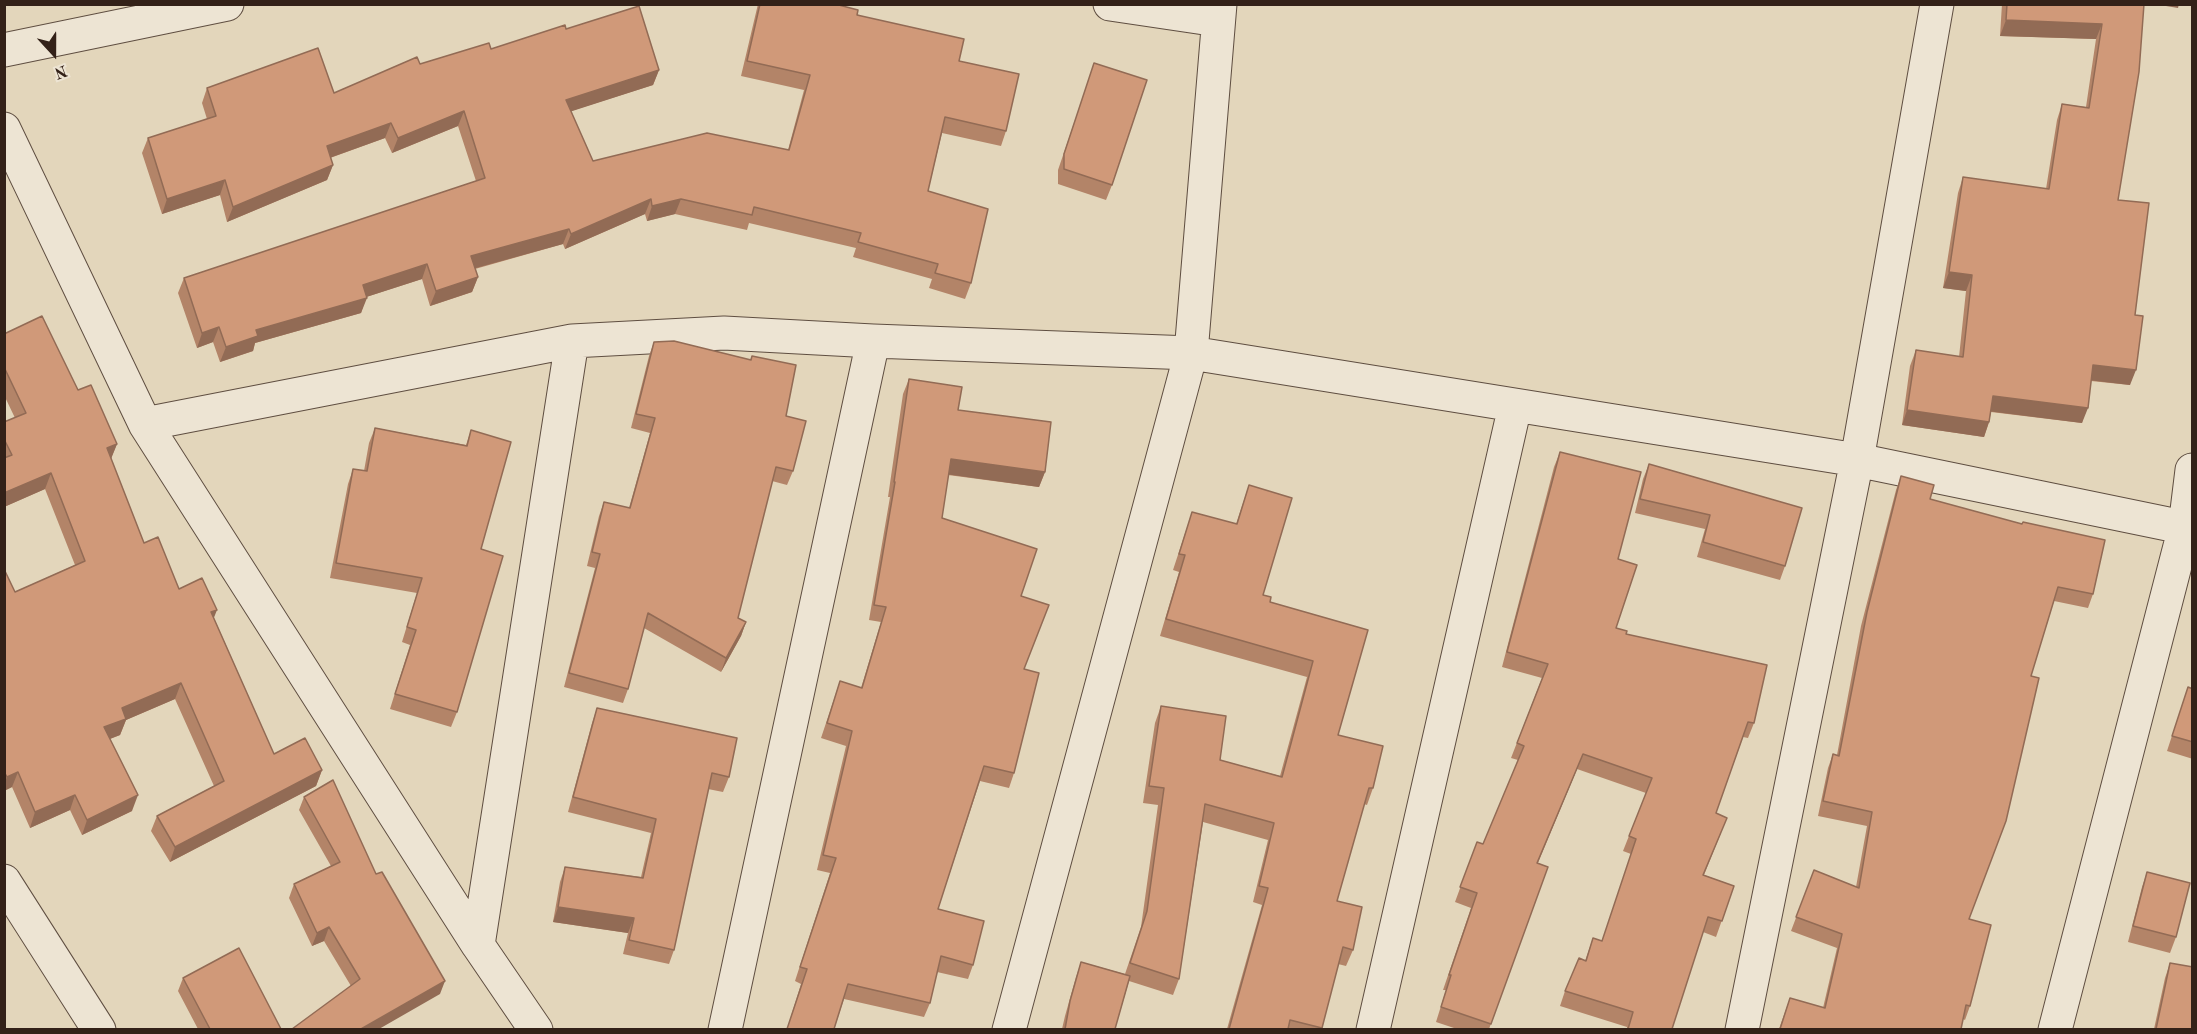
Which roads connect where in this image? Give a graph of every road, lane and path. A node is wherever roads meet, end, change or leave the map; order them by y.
1 (227, 4) edge
2 (1110, 4) edge
3 (1937, 4) edge
4 (1219, 12) edge
5 (4, 50) edge
6 (4, 129) edge
7 (572, 341) junction
8 (873, 341) junction
9 (1191, 353) junction
10 (1515, 406) junction
11 (146, 424) junction
12 (1857, 460) junction
13 (2193, 470) edge
14 (2189, 528) edge
15 (4, 880) edge
16 (478, 945) junction
17 (99, 1029) edge
18 (536, 1029) edge
19 (725, 1029) edge
20 (1009, 1029) edge
21 (1372, 1029) edge
22 (1742, 1029) edge
23 (2055, 1029) edge

1 - 5 street
2 - 4 street
3 - 12 street
4 - 9 street
6 - 11 street
7 - 8 street
7 - 11 street
7 - 16 street
8 - 9 street
8 - 19 street
9 - 10 street
9 - 20 street
10 - 12 street
10 - 21 street
11 - 16 street
12 - 14 street
12 - 22 street
13 - 14 street
14 - 23 street
15 - 17 street
16 - 18 street

